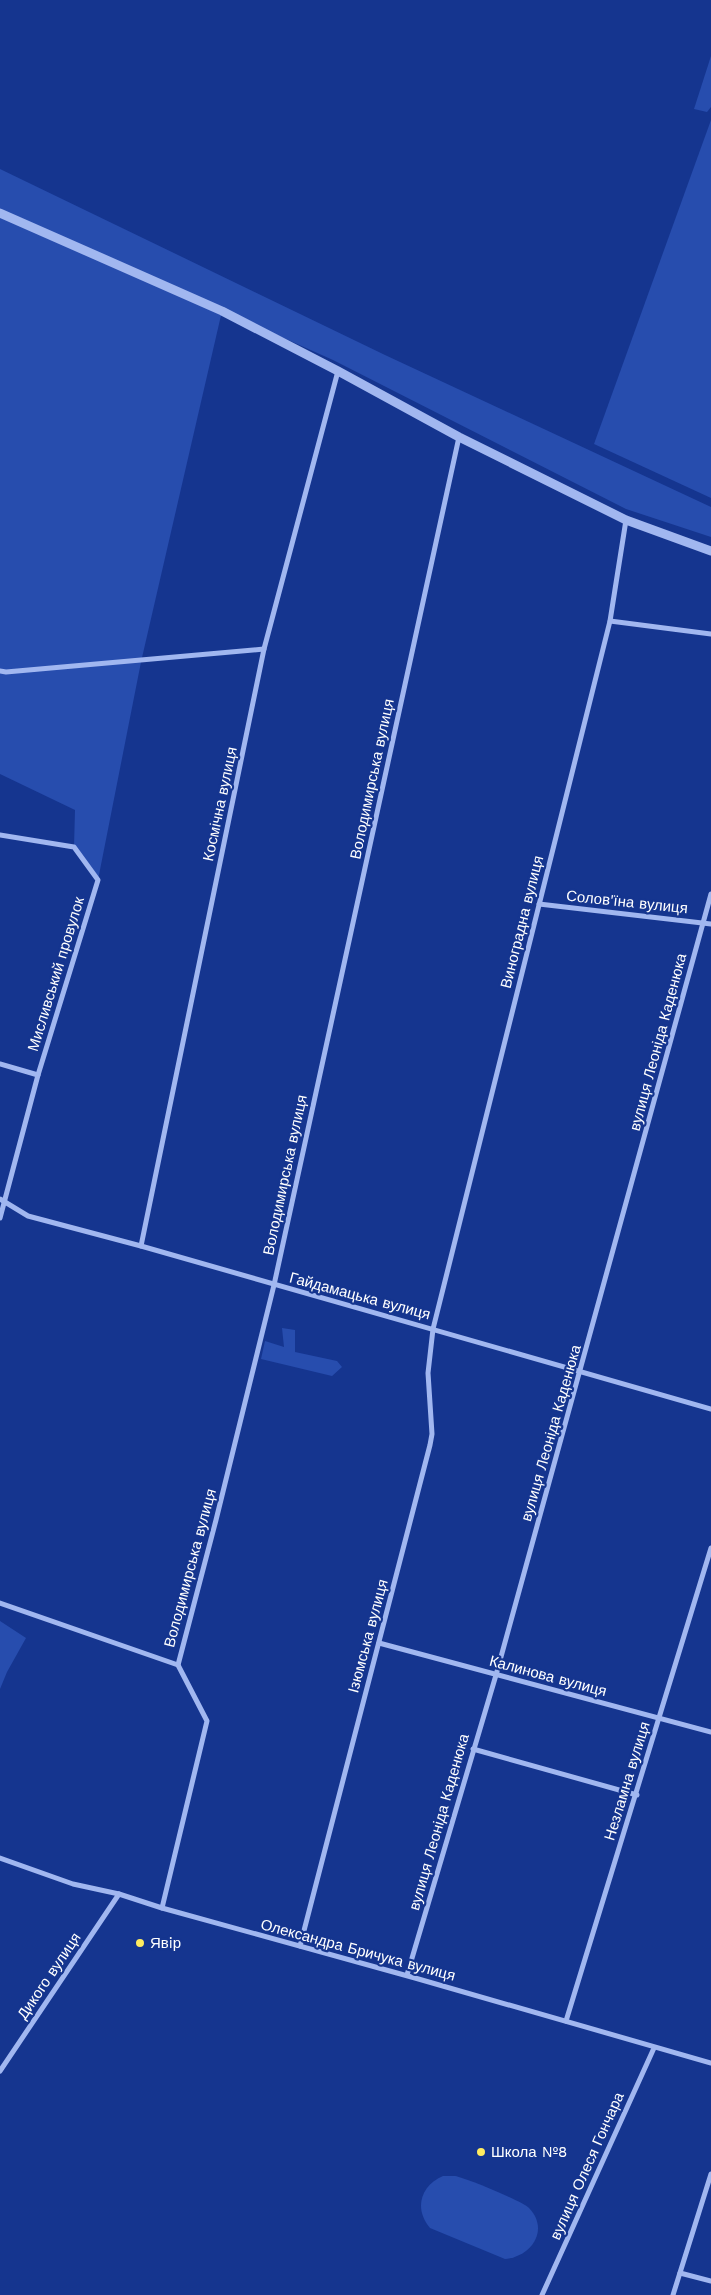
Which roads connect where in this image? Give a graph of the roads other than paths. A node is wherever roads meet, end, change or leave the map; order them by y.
1 (0, 213) edge
2 (338, 371) junction
3 (459, 437) junction
4 (626, 520) junction
5 (711, 551) edge
6 (610, 621) junction
7 (711, 634) edge
8 (264, 650) junction
9 (0, 671) edge
10 (0, 835) edge
11 (711, 894) edge
12 (539, 904) junction
13 (703, 923) junction
14 (711, 924) edge
15 (0, 1064) edge
16 (38, 1074) junction
17 (3, 1200) edge
18 (0, 1218) edge
19 (141, 1246) junction
20 (274, 1285) junction
21 (433, 1329) junction
22 (581, 1373) junction
23 (711, 1408) edge
24 (711, 1548) edge
25 (0, 1603) edge
26 (378, 1643) junction
27 (178, 1666) junction
28 (496, 1675) junction
29 (659, 1718) junction
30 (711, 1732) edge
31 (473, 1749) junction
32 (637, 1795) junction
33 (0, 1858) edge
34 (120, 1894) junction
35 (162, 1908) junction
36 (300, 1946) junction
37 (407, 1976) junction
38 (566, 2021) junction
39 (654, 2048) junction
40 (711, 2063) edge
41 (0, 2071) edge
42 (711, 2174) edge
43 (680, 2273) junction
44 (711, 2281) edge
45 (542, 2295) edge
46 (673, 2295) edge

1 - 2 street
2 - 3 street
2 - 8 street, Космічна вулиця
3 - 4 street
3 - 20 street, Володимирська вулиця
4 - 5 street
4 - 6 street, Виноградна вулиця
6 - 7 street
6 - 12 street, Виноградна вулиця
8 - 9 street
8 - 19 street, Космічна вулиця
10 - 16 street, Мисливський провулок
11 - 13 street, вулиця Леоніда Каденюка
12 - 13 street, Солов'їна вулиця
12 - 21 street, Виноградна вулиця
13 - 14 street, Солов'їна вулиця
13 - 22 street, вулиця Леоніда Каденюка
15 - 16 street
16 - 17 street, Мисливський провулок
17 - 18 street, Мисливський провулок
17 - 19 street, Гайдамацька вулиця
19 - 20 street, Гайдамацька вулиця
20 - 21 street, Гайдамацька вулиця
20 - 27 street, Володимирська вулиця
21 - 22 street, Гайдамацька вулиця
21 - 26 street, Ізюмська вулиця
22 - 23 street, Гайдамацька вулиця
22 - 28 street, вулиця Леоніда Каденюка
24 - 29 street, Незламна вулиця
25 - 27 street
26 - 28 street, Калинова вулиця
26 - 36 street, Ізюмська вулиця
27 - 35 street, Володимирська вулиця
28 - 29 street, Калинова вулиця
28 - 31 street, вулиця Леоніда Каденюка
29 - 30 street, Калинова вулиця
29 - 32 street, Незламна вулиця
31 - 32 street
31 - 37 street, вулиця Леоніда Каденюка
32 - 38 street, Незламна вулиця
33 - 34 street, Олександра Бричука вулиця
34 - 35 street, Олександра Бричука вулиця
34 - 41 street, Дикого вулиця
35 - 36 street, Олександра Бричука вулиця
36 - 37 street, Олександра Бричука вулиця
37 - 38 street, Олександра Бричука вулиця
38 - 39 street, Олександра Бричука вулиця
39 - 40 street, Олександра Бричука вулиця
39 - 45 street, вулиця Олеся Гончара
42 - 43 street
43 - 44 street
43 - 46 street

